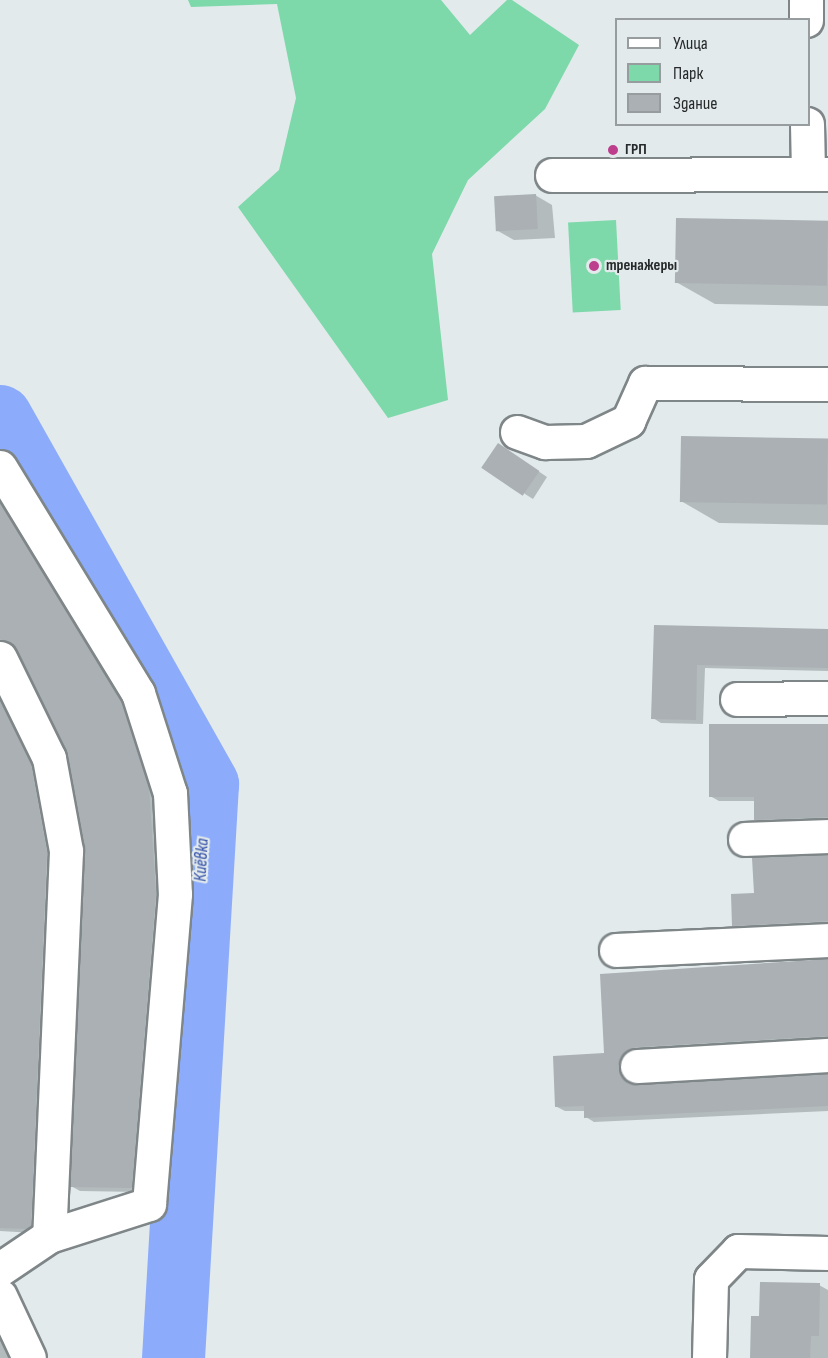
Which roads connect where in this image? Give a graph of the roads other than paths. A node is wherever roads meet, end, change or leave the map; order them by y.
1 (806, 0) edge
2 (806, 18) edge
3 (807, 126) edge
4 (818, 174) edge
5 (552, 175) dead end
6 (828, 384) edge
7 (517, 432) dead end
8 (0, 467) edge
9 (0, 658) edge
10 (828, 698) edge
11 (737, 699) dead end
12 (828, 836) edge
13 (745, 839) dead end
14 (828, 940) edge
15 (616, 950) dead end
16 (828, 1055) edge
17 (637, 1066) dead end
18 (50, 1236) junction
19 (828, 1254) edge
20 (0, 1269) edge
21 (0, 1296) edge
22 (28, 1358) edge
23 (709, 1358) edge

1 - 2 lane
3 - 4 lane
4 - 5 lane
6 - 7 lane
8 - 18 lane
9 - 18 lane
10 - 11 lane
12 - 13 lane
14 - 15 lane
16 - 17 lane
18 - 20 lane
19 - 23 lane
21 - 22 lane

